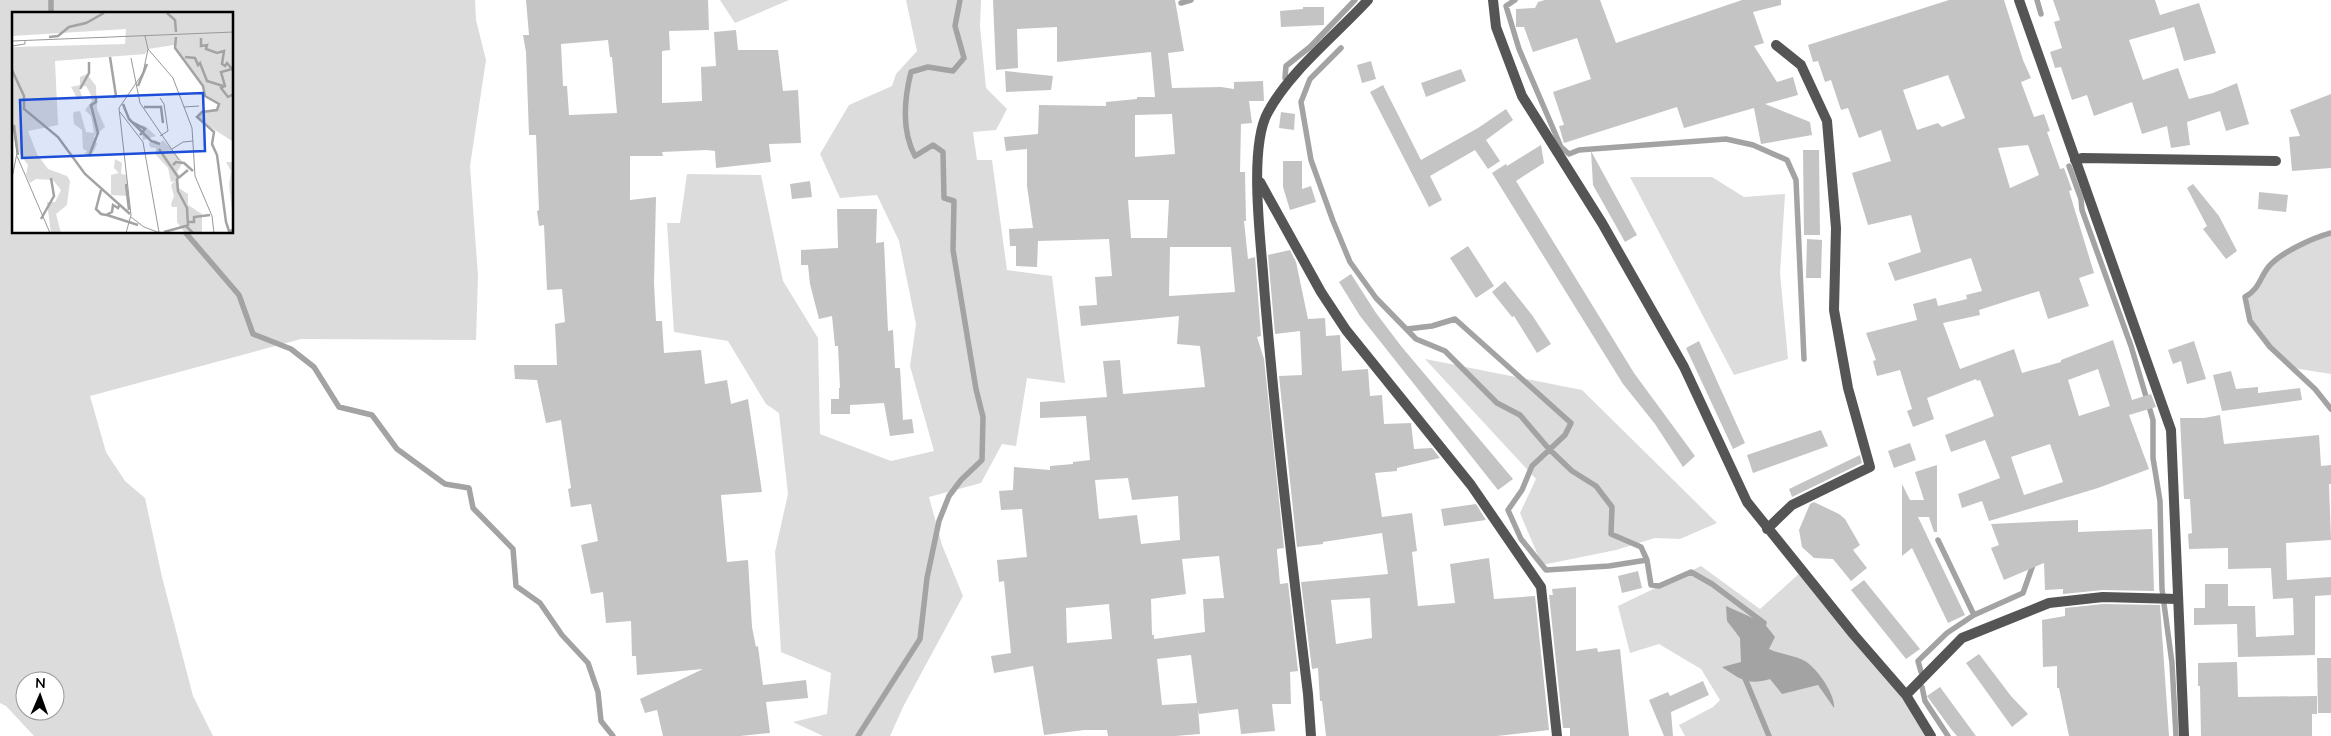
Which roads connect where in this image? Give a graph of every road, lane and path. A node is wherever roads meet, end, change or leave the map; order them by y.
1 (1368, 0) edge
2 (1493, 0) edge
3 (2019, 0) edge
4 (1776, 45) dead end
5 (2075, 160) junction
6 (2276, 161) dead end
7 (1258, 179) junction
8 (1768, 528) junction
9 (2178, 599) junction
10 (1906, 695) junction
11 (1311, 736) edge
12 (1557, 736) edge
13 (1931, 736) edge
14 (2184, 736) edge

1 - 7 street
2 - 8 street
3 - 5 street
4 - 8 street
5 - 6 street
5 - 9 street
7 - 11 street
7 - 12 street
8 - 10 street
9 - 10 street
9 - 14 street
10 - 13 street

